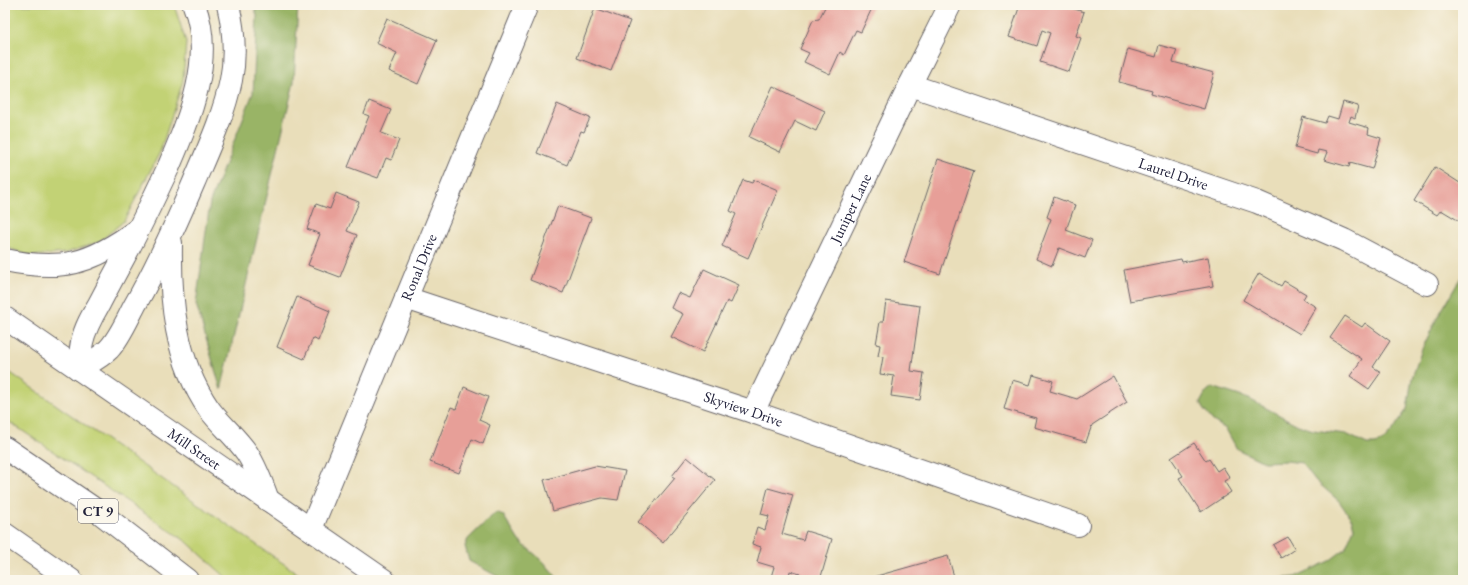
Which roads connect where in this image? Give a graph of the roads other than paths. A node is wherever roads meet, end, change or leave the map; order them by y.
1 (194, 5) edge
2 (228, 5) edge
3 (526, 5) edge
4 (950, 5) edge
5 (910, 85) junction
6 (139, 228) junction
7 (171, 235) junction
8 (5, 260) edge
9 (1427, 284) dead end
10 (406, 298) junction
11 (5, 318) edge
12 (79, 369) junction
13 (753, 412) junction
14 (5, 448) edge
15 (268, 500) junction
16 (1078, 525) dead end
17 (311, 529) junction
18 (5, 534) edge
19 (71, 580) edge
20 (187, 580) edge
21 (384, 580) edge

1 - 6 main road
2 - 7 main road
3 - 10 main road, Ronal Drive
4 - 5 main road, Juniper Lane
5 - 9 main road, Laurel Drive
5 - 13 main road, Juniper Lane
6 - 8 main road
6 - 12 main road
7 - 12 main road
7 - 15 main road
10 - 13 main road, Skyview Drive
10 - 17 main road, Ronal Drive
11 - 12 main road, Mill Street
12 - 15 main road, Mill Street
13 - 16 main road, Skyview Drive
14 - 20 main road, CT 9
15 - 17 main road, Mill Street
17 - 21 main road, Mill Street
18 - 19 main road

